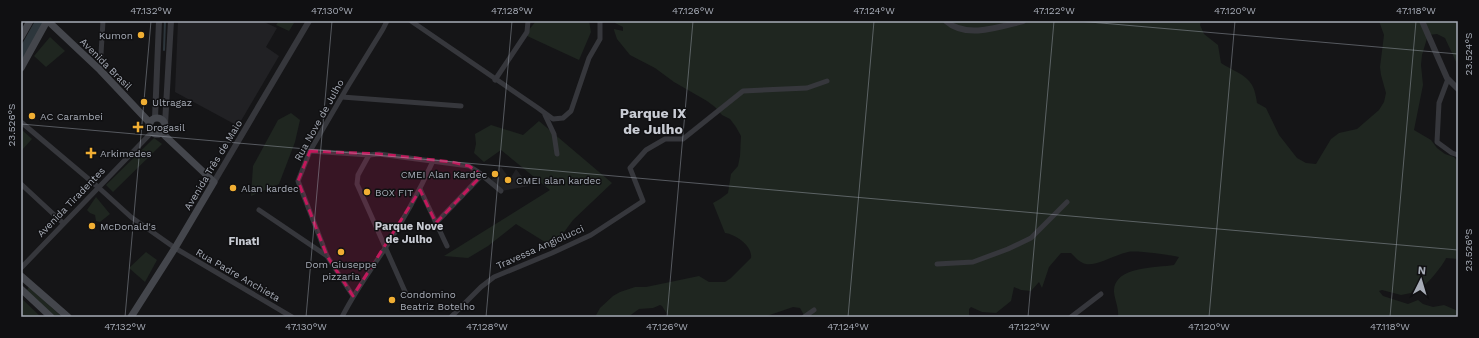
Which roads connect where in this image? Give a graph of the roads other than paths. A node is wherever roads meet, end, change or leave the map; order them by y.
1 (30, 21) edge
2 (48, 21) edge
3 (103, 21) edge
4 (159, 21) edge
5 (171, 21) edge
6 (309, 21) edge
7 (387, 21) edge
8 (411, 21) edge
9 (528, 21) edge
10 (600, 21) edge
11 (946, 21) edge
12 (1023, 21) edge
13 (1422, 21) edge
14 (21, 37) edge
15 (21, 68) edge
16 (157, 69) junction
17 (168, 69) junction
18 (100, 70) junction
19 (1448, 79) junction
20 (495, 80) junction
21 (827, 81) dead end
22 (1458, 89) edge
23 (342, 97) junction
24 (461, 106) dead end
25 (545, 115) junction
26 (152, 120) junction
27 (21, 122) edge
28 (165, 124) junction
29 (152, 132) junction
30 (162, 132) junction
31 (310, 151) junction
32 (557, 154) dead end
33 (369, 155) junction
34 (1458, 155) edge
35 (433, 161) junction
36 (482, 175) junction
37 (214, 182) junction
38 (21, 184) edge
39 (98, 187) junction
40 (420, 189) junction
41 (501, 191) dead end
42 (1067, 202) dead end
43 (259, 210) dead end
44 (63, 223) junction
45 (436, 223) junction
46 (447, 246) dead end
47 (175, 248) junction
48 (385, 248) junction
49 (328, 256) junction
50 (937, 264) dead end
51 (21, 268) edge
52 (21, 276) edge
53 (21, 289) edge
54 (1101, 294) dead end
55 (353, 296) junction
56 (407, 296) dead end
57 (814, 310) dead end
58 (51, 317) edge
59 (68, 317) edge
60 (131, 317) edge
61 (292, 317) edge
62 (342, 317) edge
63 (451, 317) edge
64 (804, 317) edge
65 (1071, 317) edge

1 - 14 main road
2 - 15 main road
2 - 18 main road, Avenida Brasil
3 - 18 street
4 - 16 street
5 - 17 street
6 - 37 street, Avenida Três de Maio
7 - 23 street, Rua Nove de Julho
8 - 20 street
9 - 20 street
10 - 25 street
11 - 12 street
13 - 19 street
16 - 17 street
16 - 26 street
17 - 28 street
18 - 26 main road, Avenida Brasil
19 - 22 street
19 - 34 street
20 - 25 street
21 - 63 street, Travessa Angiolucci
23 - 24 street
23 - 31 street, Rua Nove de Julho
25 - 32 street
26 - 28 main road
26 - 29 main road
27 - 39 street, Rua Padre Anchieta
28 - 30 main road
29 - 30 main road
29 - 39 street, Avenida Tiradentes
30 - 37 main road
31 - 33 street
31 - 49 street, Rua Nove de Julho
33 - 35 street
33 - 48 street
35 - 36 street
35 - 40 street
36 - 41 street
36 - 45 street
37 - 47 main road, Avenida Três de Maio
38 - 44 street
39 - 44 street, Avenida Tiradentes
39 - 47 street, Rua Padre Anchieta
40 - 45 street
40 - 48 street
42 - 50 street
43 - 49 street
44 - 51 street, Avenida Tiradentes
45 - 46 street
47 - 60 main road, Avenida Três de Maio
47 - 61 street, Rua Padre Anchieta
48 - 55 street
48 - 56 street
49 - 55 street, Rua Nove de Julho
52 - 59 main road
53 - 58 main road
54 - 65 street
55 - 62 street
57 - 64 street

